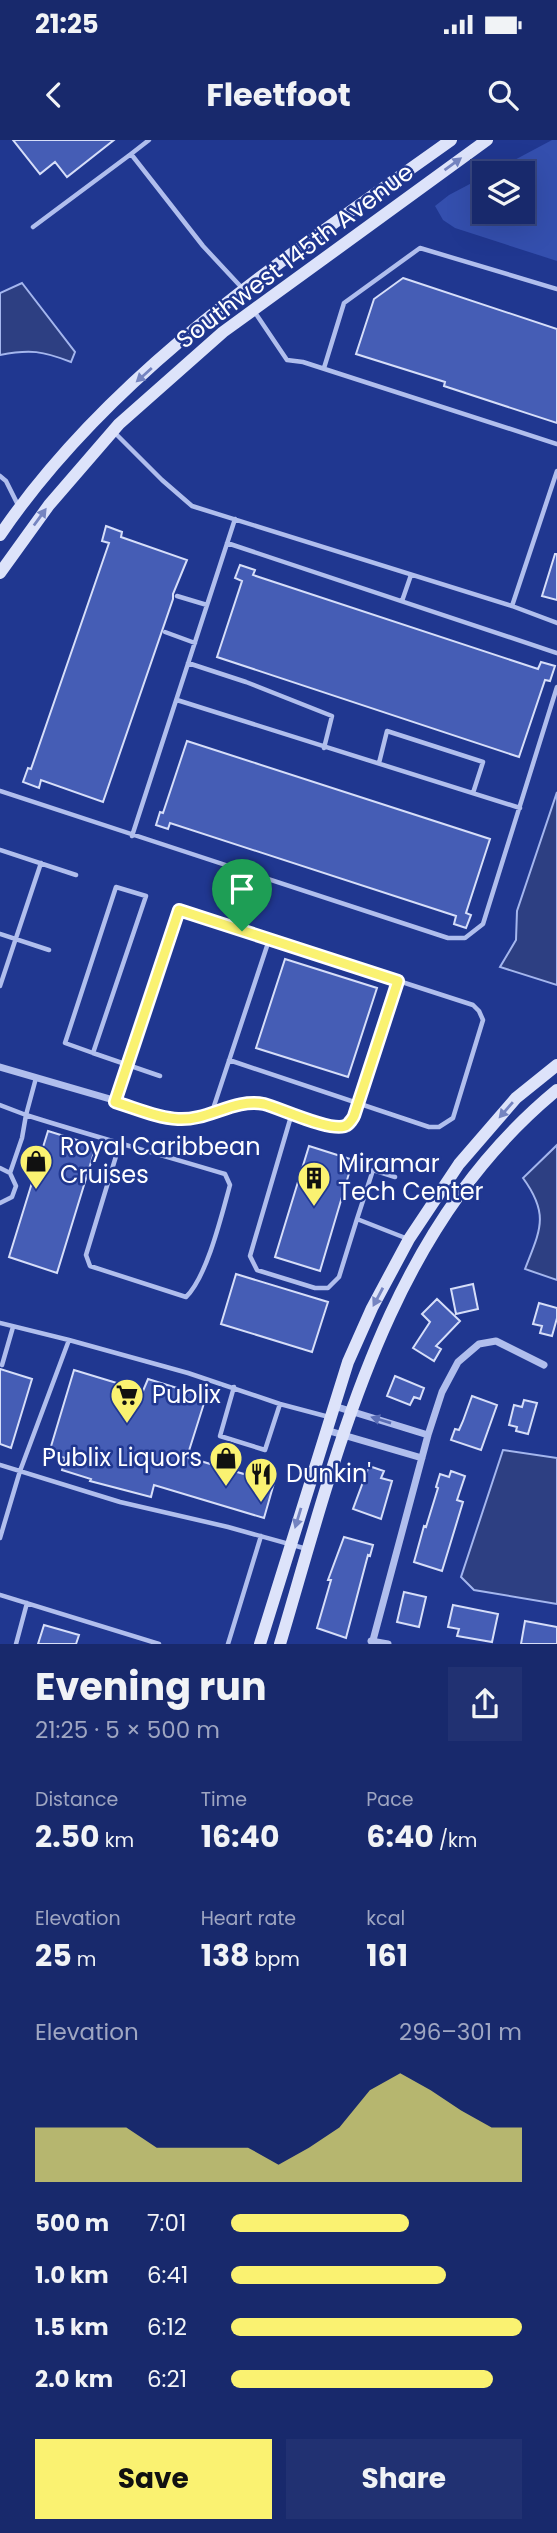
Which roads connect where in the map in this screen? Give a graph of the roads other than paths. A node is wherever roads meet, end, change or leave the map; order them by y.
1 (149, 140) edge
2 (451, 140) edge
3 (487, 140) edge
4 (131, 154) junction
5 (33, 227) dead end
6 (243, 289) junction
7 (557, 289) edge
8 (253, 310) junction
9 (324, 368) junction
10 (113, 431) junction
11 (557, 444) edge
12 (557, 471) edge
13 (0, 476) edge
14 (19, 507) junction
15 (235, 519) junction
16 (0, 535) edge
17 (227, 543) junction
18 (0, 573) edge
19 (411, 575) junction
20 (177, 596) dead end
21 (402, 601) junction
22 (207, 605) junction
23 (512, 606) junction
24 (557, 622) edge
25 (164, 632) dead end
26 (195, 643) junction
27 (557, 653) edge
28 (188, 663) junction
29 (557, 687) edge
30 (177, 700) junction
31 (324, 748) junction
32 (379, 763) junction
33 (0, 791) edge
34 (473, 793) junction
35 (520, 808) junction
36 (132, 836) junction
37 (0, 850) edge
38 (41, 863) junction
39 (76, 875) dead end
40 (0, 934) edge
41 (16, 939) junction
42 (270, 940) junction
43 (49, 950) dead end
44 (398, 981) junction
45 (0, 986) edge
46 (93, 1053) junction
47 (229, 1060) junction
48 (127, 1065) junction
49 (557, 1065) edge
50 (0, 1067) edge
51 (160, 1076) dead end
52 (36, 1078) junction
53 (557, 1090) edge
54 (115, 1102) junction
55 (358, 1103) junction
56 (0, 1105) edge
57 (212, 1112) junction
58 (292, 1113) junction
59 (26, 1115) junction
60 (120, 1143) junction
61 (0, 1168) edge
62 (10, 1173) junction
63 (395, 1177) dead end
64 (0, 1203) edge
65 (357, 1219) junction
66 (409, 1239) junction
67 (0, 1323) edge
68 (13, 1326) junction
69 (69, 1340) junction
70 (2, 1365) dead end
71 (544, 1366) dead end
72 (234, 1387) junction
73 (280, 1404) junction
74 (350, 1411) junction
75 (330, 1418) junction
76 (342, 1435) junction
77 (428, 1435) junction
78 (422, 1458) junction
79 (0, 1465) edge
80 (20, 1471) junction
81 (261, 1536) junction
82 (0, 1538) edge
83 (290, 1544) junction
84 (308, 1549) junction
85 (0, 1595) edge
86 (27, 1603) junction
87 (372, 1642) edge
88 (16, 1644) edge
89 (159, 1644) edge
90 (228, 1644) edge
91 (260, 1644) edge
92 (280, 1644) edge
93 (388, 1644) edge

1 - 4 lane
2 - 6 street, Southwest 145th Avenue
8 -> 3 street, Southwest 145th Avenue
4 - 5 lane
4 - 6 lane
6 -> 14 street, Southwest 145th Avenue
7 - 9 lane
8 - 9 lane
8 - 10 street, Southwest 145th Avenue
9 - 11 lane
10 - 15 lane
18 -> 10 street, Southwest 145th Avenue
12 - 23 lane
13 - 14 lane
14 - 16 street, Southwest 145th Avenue
15 - 17 lane
15 - 19 lane
17 - 21 lane
17 - 22 lane
19 - 21 lane
19 - 23 lane
20 - 22 lane
21 - 27 lane
22 - 26 lane
23 - 24 lane
25 - 26 lane
26 - 28 lane
28 - 30 lane
28 - 31 lane
29 - 35 lane
30 - 31 lane
30 - 36 lane
31 - 32 lane
32 - 34 lane
32 - 34 lane
33 - 36 lane
34 - 35 lane
35 - 36 lane
37 - 38 lane
38 - 39 lane
38 - 41 lane
40 - 41 lane
41 - 43 lane
41 - 45 lane
42 - 44 lane
42 - 47 lane
42 - 48 lane
44 - 55 lane
44 - 55 lane
46 - 46 lane
46 - 48 lane
47 - 55 lane
47 - 57 lane
48 - 51 lane
48 - 54 lane
49 -> 66 street
50 - 52 street
52 - 54 street
52 - 59 lane
53 - 74 street
54 - 57 street
55 - 58 street
56 - 59 lane
57 - 58 street
58 - 65 lane
59 - 60 lane
59 - 62 lane
60 - 60 lane
61 - 62 lane
62 - 64 lane
63 - 65 lane
65 - 66 lane
66 -> 75 street
67 - 68 lane
68 - 69 lane
68 - 70 lane
69 - 72 lane
69 - 80 lane
71 - 77 street
72 - 73 lane
72 - 73 lane
73 - 75 lane
74 - 75 street
74 - 76 street
77 -> 74 street
75 - 76 street
75 -> 83 street
76 - 78 street
76 - 84 street
77 - 78 street
78 - 87 street
79 - 80 lane
80 - 81 lane
80 - 82 lane
81 - 83 lane
81 - 90 lane
83 - 84 lane
83 - 91 street
84 - 92 street
85 - 86 lane
86 - 88 lane
86 - 89 lane
87 - 93 street

